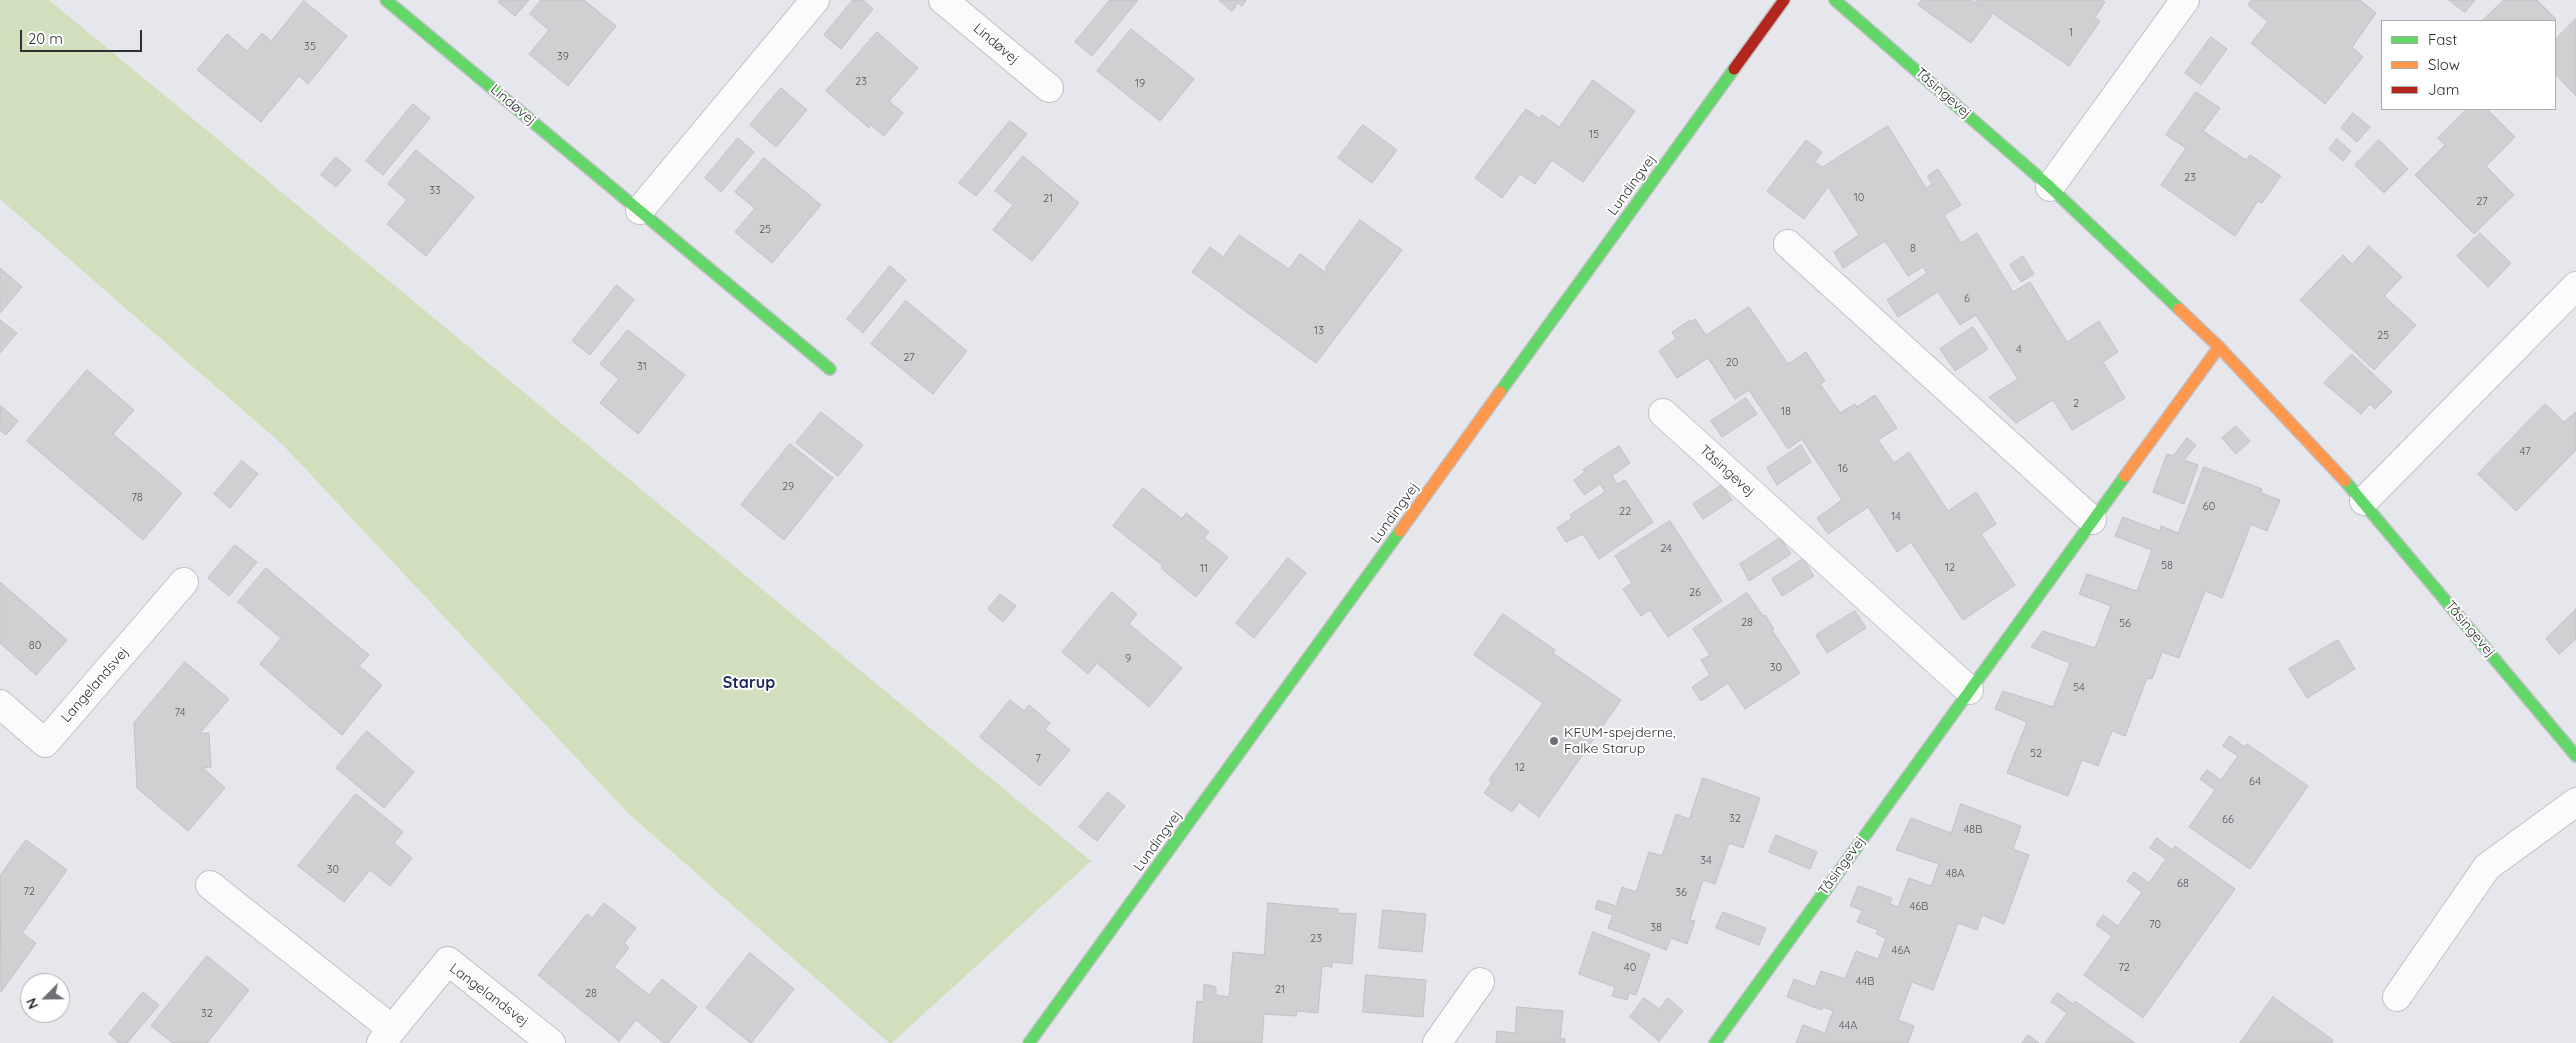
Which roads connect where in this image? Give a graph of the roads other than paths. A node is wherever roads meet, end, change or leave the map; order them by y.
1 (386, 0) edge
2 (815, 0) edge
3 (942, 0) edge
4 (1784, 0) edge
5 (1835, 0) edge
6 (2185, 0) edge
7 (1049, 88) dead end
8 (2050, 186) junction
9 (640, 210) junction
10 (1788, 244) dead end
11 (2576, 286) edge
12 (2218, 348) junction
13 (830, 369) dead end
14 (1663, 413) dead end
15 (2364, 501) junction
16 (2092, 520) junction
17 (184, 582) dead end
18 (1968, 690) junction
19 (0, 704) edge
20 (2576, 756) edge
21 (2576, 802) edge
22 (210, 885) dead end
23 (1480, 982) dead end
24 (2397, 997) dead end
25 (386, 1036) edge
26 (551, 1043) edge
27 (1029, 1043) edge
28 (1437, 1043) edge
29 (1715, 1043) edge

1 - 9 street, Lindøvej
2 - 9 street
3 - 7 street, Lindøvej
4 - 27 street, Lundingvej
5 - 8 street, Tåsingevej
6 - 8 street
8 - 12 street, Tåsingevej
9 - 13 street, Lindøvej
10 - 16 street
11 - 15 street
12 - 15 street, Tåsingevej
12 - 16 street, Tåsingevej
14 - 18 street, Tåsingevej
15 - 20 street, Tåsingevej
16 - 18 street, Tåsingevej
17 - 19 street, Langelandsvej
18 - 29 street, Tåsingevej
21 - 24 street
22 - 25 street, Langelandsvej
23 - 28 street
25 - 26 street, Langelandsvej

